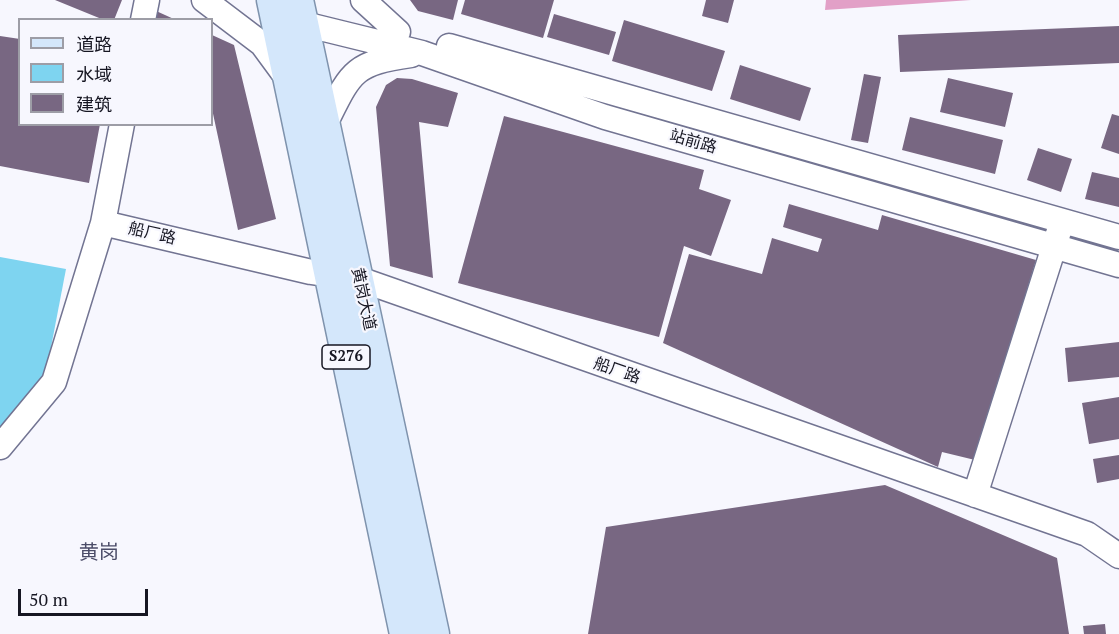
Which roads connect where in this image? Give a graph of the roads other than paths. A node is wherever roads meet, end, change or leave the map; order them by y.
1 (147, 0) edge
2 (204, 0) edge
3 (363, 0) edge
4 (290, 5) edge
5 (143, 18) edge
6 (398, 32) junction
7 (422, 53) junction
8 (288, 79) junction
9 (326, 122) junction
10 (122, 126) edge
11 (1063, 220) junction
12 (103, 223) junction
13 (1119, 237) edge
14 (1054, 245) junction
15 (1119, 265) edge
16 (329, 275) junction
17 (359, 279) junction
18 (0, 447) edge
19 (975, 495) junction
20 (1119, 556) edge
21 (405, 634) edge
22 (434, 634) edge

1 - 5 street
2 - 8 street
3 - 6 street
4 - 6 street, 站前路
4 - 7 street, 站前路
4 - 8 main road, 黄岗大道 / S276
4 - 9 main road, 黄岗大道 / S276
6 - 11 street, 站前路
7 - 9 street
7 - 14 street, 站前路
8 - 16 main road, 黄岗大道 / S276
9 - 17 main road, 黄岗大道 / S276
10 - 12 street
11 - 13 street, 站前路
11 - 14 street
12 - 16 street, 船厂路
12 - 18 street
14 - 15 street, 站前路
14 - 19 street
16 - 17 street, 船厂路
16 - 21 main road, 黄岗大道 / S276
17 - 19 street, 船厂路
17 - 22 main road, 黄岗大道 / S276
19 - 20 street, 船厂路

